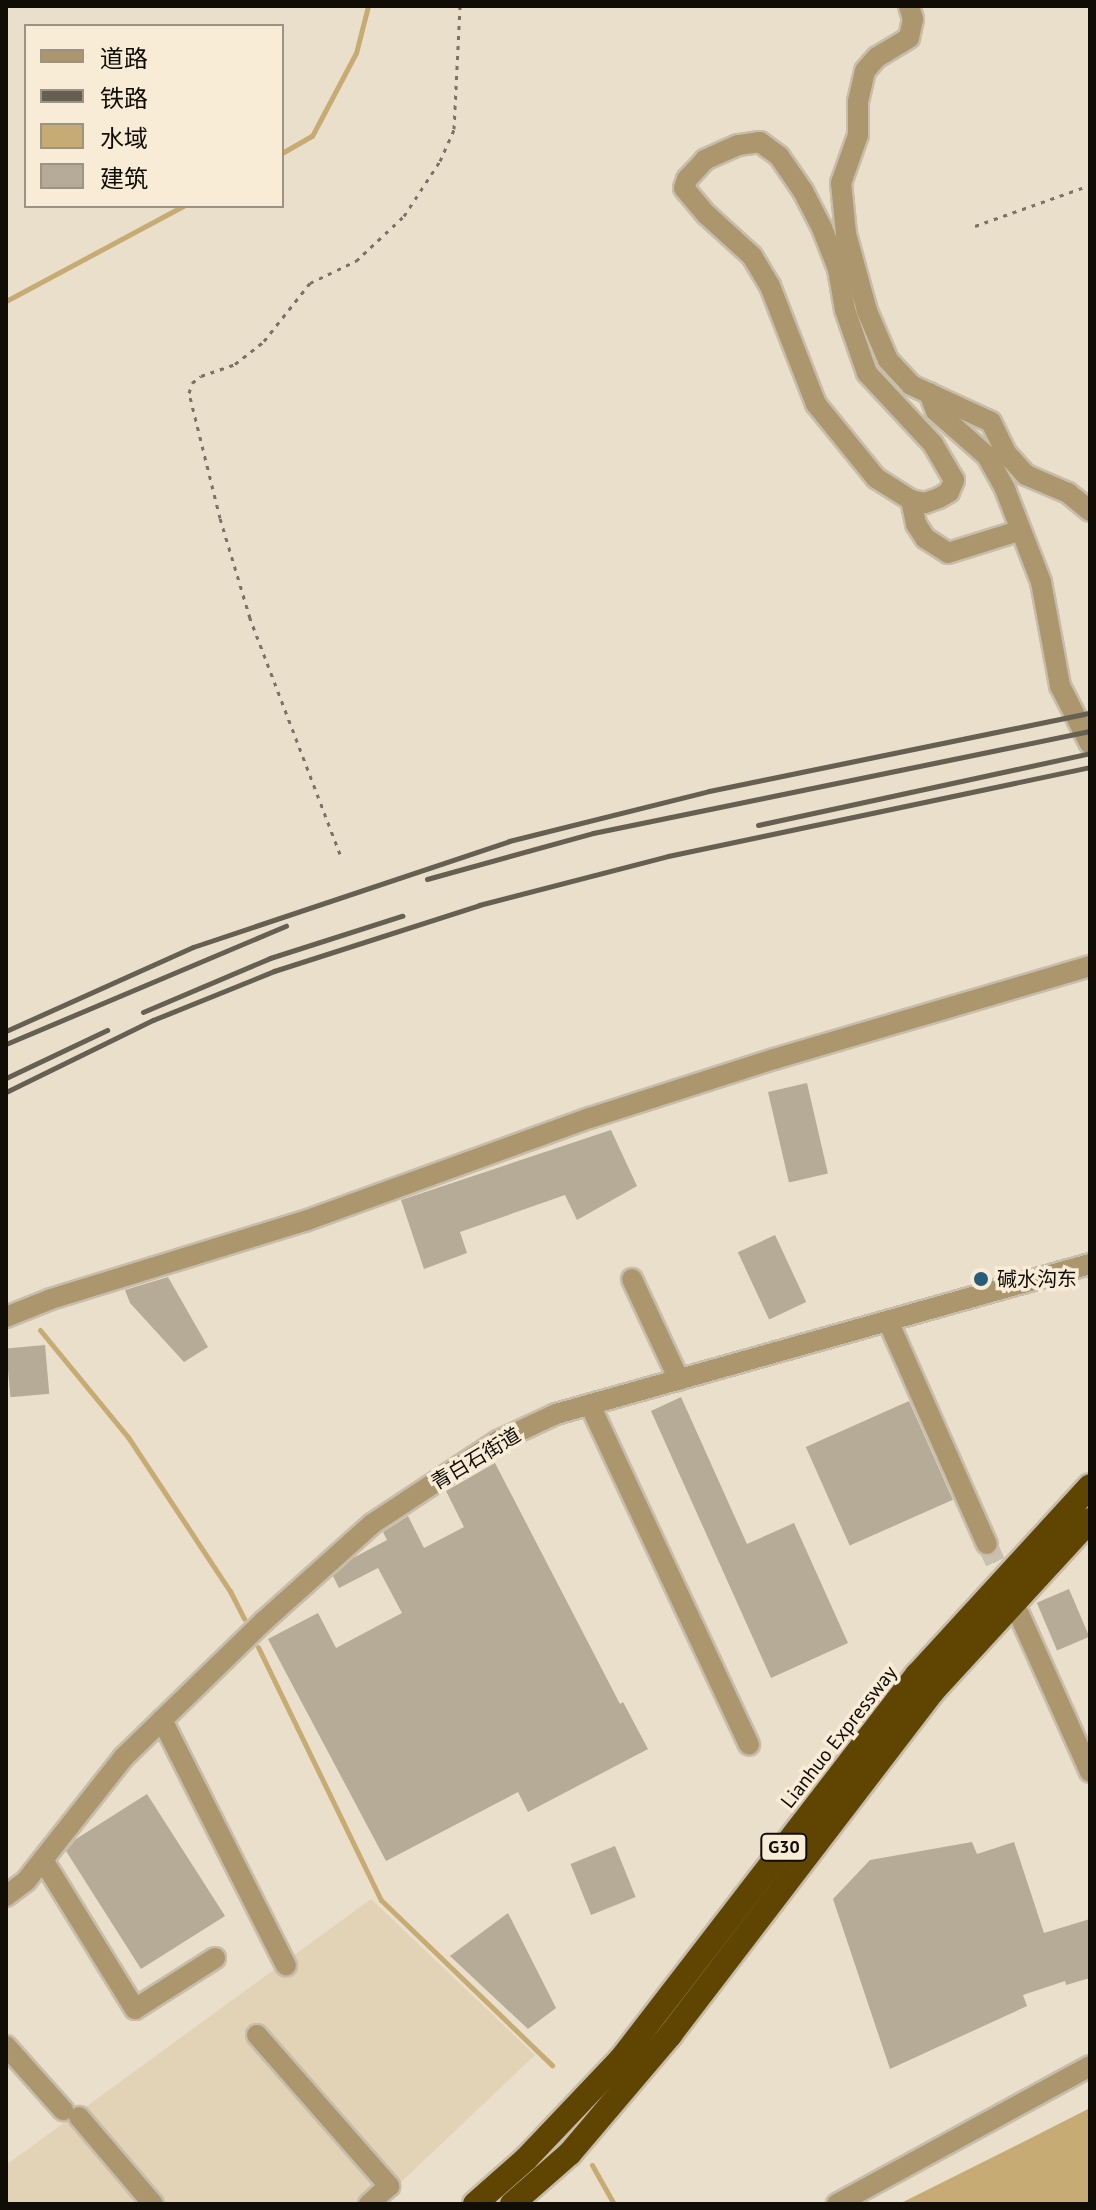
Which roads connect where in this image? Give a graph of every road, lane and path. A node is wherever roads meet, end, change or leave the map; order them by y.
1 (460, 6) edge
2 (909, 6) edge
3 (1090, 185) edge
4 (975, 226) dead end
5 (929, 393) junction
6 (911, 500) junction
7 (1090, 511) edge
8 (1018, 531) junction
9 (1090, 744) edge
10 (340, 854) dead end
11 (1090, 966) edge
12 (1090, 1264) edge
13 (632, 1279) dead end
14 (6, 1317) edge
15 (888, 1321) junction
16 (679, 1380) junction
17 (590, 1405) junction
18 (1090, 1486) edge
19 (1090, 1520) edge
20 (987, 1544) tunnel mouth
21 (1019, 1614) tunnel mouth
22 (162, 1720) junction
23 (749, 1745) dead end
24 (1090, 1772) edge
25 (43, 1860) junction
26 (9, 1887) edge
27 (215, 1958) dead end
28 (286, 1966) dead end
29 (257, 2035) dead end
30 (6, 2046) edge
31 (1090, 2066) edge
32 (153, 2204) edge
33 (369, 2204) edge
34 (475, 2204) edge
35 (512, 2204) edge
36 (837, 2204) edge

1 - 10 path
2 - 5 street
3 - 4 path
5 - 7 street
5 - 8 street
6 - 6 street
6 - 8 street
8 - 9 street
11 - 14 street
12 - 15 street, 青白石街道
13 - 16 street
15 - 16 street, 青白石街道
15 - 20 street
16 - 17 street, 青白石街道
17 - 22 street, 青白石街道
17 - 23 street
18 - 34 highway, Lianhuo Expressway / G30
19 - 35 highway, G30
21 - 24 street
22 - 25 street, 青白石街道
22 - 28 street
25 - 26 street, 青白石街道
25 - 27 street
29 - 33 street
30 - 32 street
31 - 36 street

